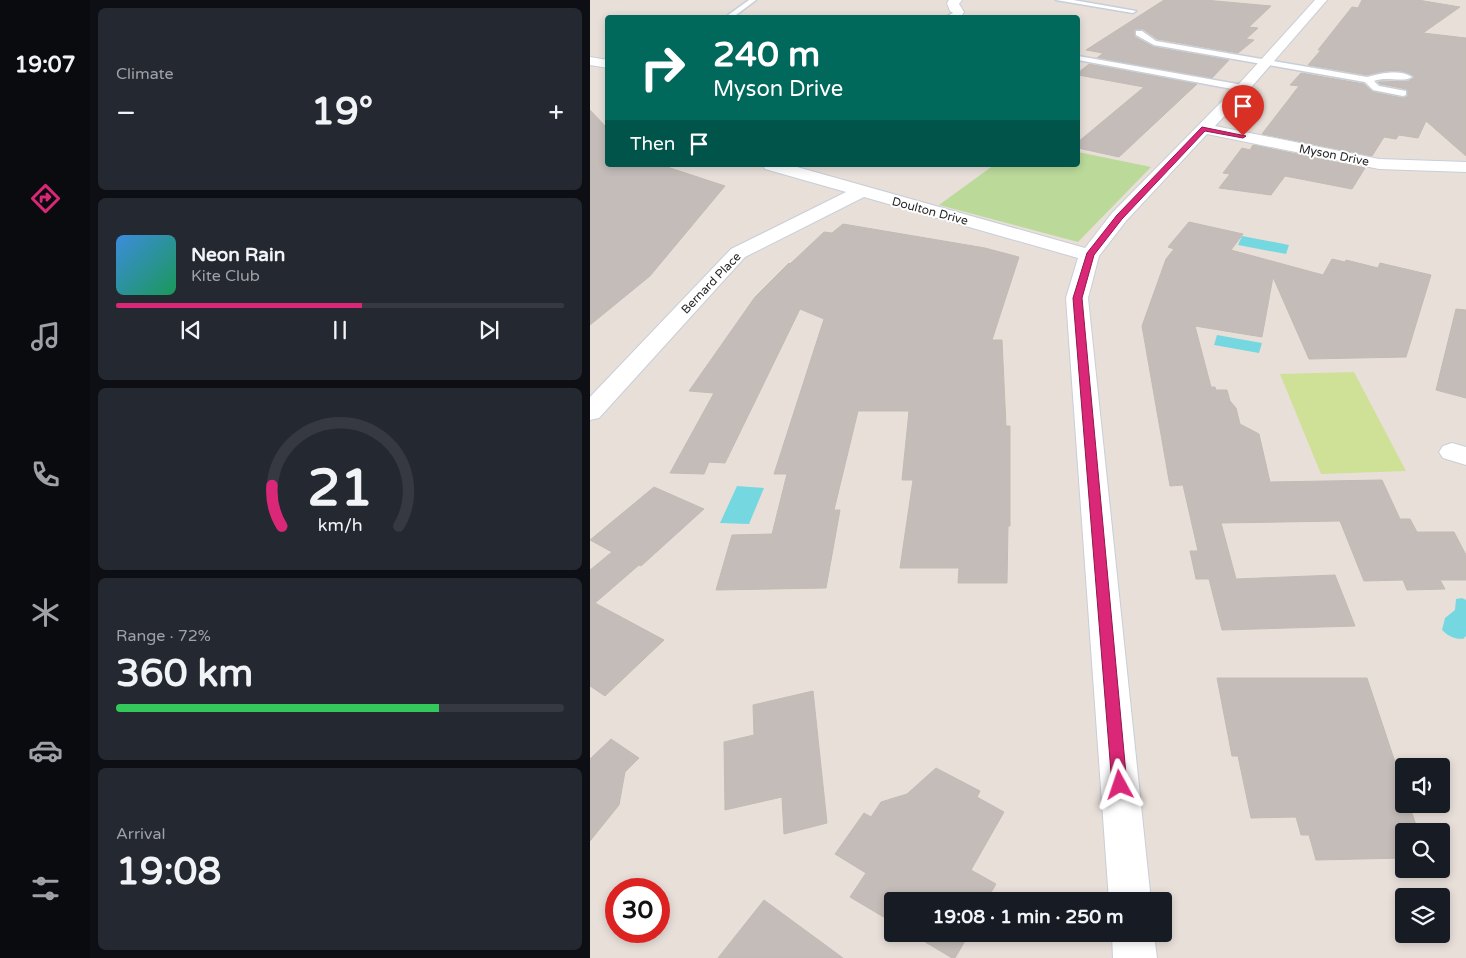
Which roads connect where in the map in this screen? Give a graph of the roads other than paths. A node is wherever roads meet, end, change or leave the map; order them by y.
1 (753, 0) edge
2 (1059, 0) edge
3 (1321, 0) edge
4 (1134, 11) dead end
5 (731, 15) edge
6 (1139, 34) dead end
7 (1080, 58) edge
8 (590, 61) edge
9 (1265, 62) junction
10 (605, 64) edge
11 (1408, 77) dead end
12 (1368, 80) junction
13 (1243, 88) junction
14 (1403, 93) dead end
15 (1204, 129) junction
16 (780, 167) edge
17 (1466, 167) edge
18 (860, 192) junction
19 (1090, 255) junction
20 (590, 412) edge
21 (1129, 892) edge
22 (1134, 942) edge
23 (1135, 958) edge

1 - 5 lane
2 - 4 lane
3 - 9 street
6 - 9 lane
7 - 13 lane
8 - 10 street
9 - 12 lane
9 - 13 street
11 - 12 lane
12 - 14 lane
13 - 15 street
15 - 17 street, Myson Drive
15 - 19 street
16 - 18 street, Doulton Drive
18 - 19 street, Doulton Drive
18 - 20 street, Bernard Place
19 - 21 street
22 - 23 street

